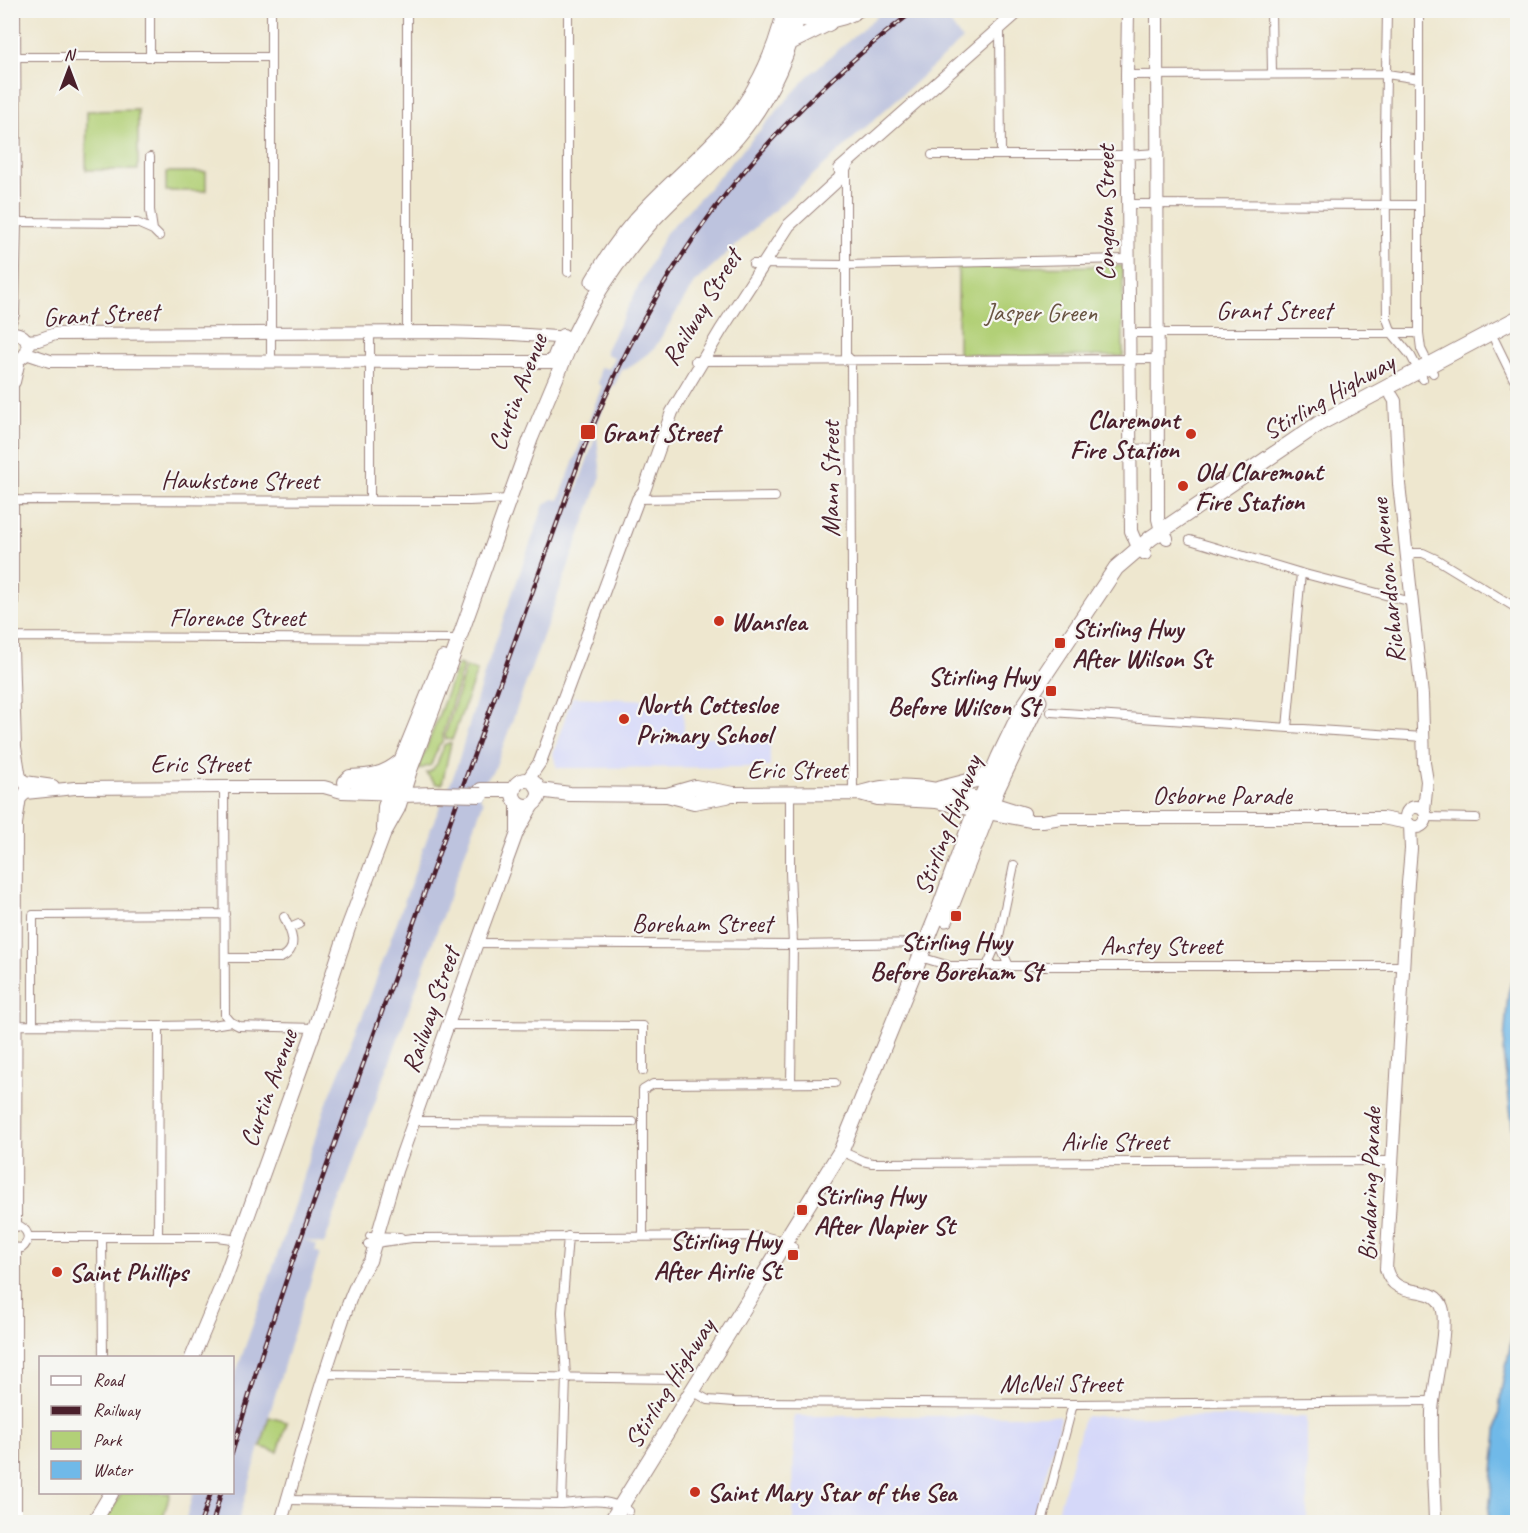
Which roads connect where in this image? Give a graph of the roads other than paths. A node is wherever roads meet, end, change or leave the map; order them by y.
1 (14, 10) edge
2 (150, 10) edge
3 (271, 10) edge
4 (407, 10) edge
5 (568, 10) edge
6 (860, 10) edge
7 (1020, 10) edge
8 (1128, 10) edge
9 (1156, 10) edge
10 (1271, 10) edge
11 (1387, 10) edge
12 (1419, 10) edge
13 (791, 14) edge
14 (829, 23) junction
15 (1000, 29) junction
16 (791, 42) junction
17 (150, 56) junction
18 (14, 57) junction
19 (271, 57) junction
20 (1272, 74) junction
21 (1387, 74) junction
22 (1127, 75) junction
23 (1157, 75) junction
24 (1419, 79) junction
25 (1157, 153) junction
26 (932, 154) dead end
27 (1001, 154) junction
28 (1128, 155) junction
29 (150, 157) dead end
30 (846, 166) junction
31 (1128, 204) junction
32 (1157, 204) junction
33 (1387, 205) junction
34 (1419, 205) junction
35 (15, 222) junction
36 (1128, 259) junction
37 (758, 264) junction
38 (846, 265) junction
39 (568, 272) dead end
40 (12, 318) edge
41 (1518, 318) edge
42 (1518, 329) edge
43 (370, 332) junction
44 (407, 332) junction
45 (271, 333) junction
46 (1128, 333) junction
47 (1158, 333) junction
48 (1392, 333) junction
49 (1419, 333) junction
50 (568, 337) junction
51 (1494, 341) junction
52 (19, 347) edge
53 (1158, 358) junction
54 (1129, 359) junction
55 (851, 360) junction
56 (699, 361) junction
57 (271, 362) junction
58 (558, 362) junction
59 (369, 363) junction
60 (1426, 372) junction
61 (12, 376) edge
62 (1518, 388) edge
63 (1392, 396) junction
64 (1159, 450) junction
65 (1129, 451) junction
66 (775, 497) dead end
67 (638, 499) junction
68 (12, 500) edge
69 (370, 501) junction
70 (505, 502) junction
71 (1165, 535) junction
72 (1190, 540) dead end
73 (1142, 551) junction
74 (1406, 553) junction
75 (1301, 573) junction
76 (1412, 602) junction
77 (1518, 609) edge
78 (14, 637) junction
79 (455, 639) junction
80 (12, 649) edge
81 (1052, 712) dead end
82 (1287, 728) junction
83 (1423, 737) junction
84 (17, 747) junction
85 (401, 761) junction
86 (993, 771) junction
87 (10, 772) edge
88 (345, 782) junction
89 (224, 786) junction
90 (324, 787) junction
91 (18, 789) edge
92 (397, 789) junction
93 (939, 789) junction
94 (535, 792) junction
95 (790, 793) junction
96 (857, 793) junction
97 (515, 796) junction
98 (984, 807) junction
99 (1416, 817) junction
100 (1476, 818) dead end
101 (517, 833) junction
102 (1014, 865) dead end
103 (225, 914) junction
104 (284, 916) dead end
105 (299, 924) dead end
106 (290, 928) junction
107 (998, 941) junction
108 (477, 943) junction
109 (794, 945) junction
110 (923, 951) junction
111 (226, 958) junction
112 (987, 966) junction
113 (1009, 966) junction
114 (1404, 966) junction
115 (13, 999) edge
116 (228, 1019) junction
117 (18, 1024) junction
118 (33, 1025) junction
119 (449, 1025) junction
120 (159, 1026) junction
121 (315, 1028) junction
122 (643, 1071) dead end
123 (791, 1083) junction
124 (835, 1083) dead end
125 (414, 1121) junction
126 (633, 1122) dead end
127 (13, 1152) edge
128 (846, 1153) junction
129 (1391, 1161) junction
130 (14, 1227) edge
131 (568, 1236) junction
132 (643, 1236) junction
133 (28, 1237) junction
134 (102, 1237) junction
135 (158, 1237) junction
136 (239, 1240) junction
137 (373, 1240) junction
138 (789, 1245) junction
139 (14, 1248) edge
140 (103, 1356) edge
141 (193, 1356) edge
142 (324, 1374) junction
143 (566, 1377) junction
144 (677, 1379) dead end
145 (14, 1380) edge
146 (696, 1393) junction
147 (1433, 1401) junction
148 (1073, 1404) junction
149 (111, 1494) edge
150 (287, 1500) junction
151 (562, 1503) junction
152 (14, 1512) edge
153 (624, 1513) edge
154 (17, 1522) edge
155 (94, 1522) edge
156 (281, 1522) edge
157 (611, 1522) edge
158 (1042, 1522) edge
159 (1435, 1522) edge

1 - 18 street
2 - 17 street
3 - 19 street
4 - 44 street
5 - 39 street
6 - 14 street
7 - 15 street, Railway Street
8 - 22 street, Congdon Street
9 - 23 street, Congdon Street
10 - 20 street
11 - 21 street
12 - 24 street
13 - 14 street
13 - 16 highway, Curtin Avenue
13 - 50 highway, Curtin Avenue
14 - 16 highway
15 - 27 street
15 - 30 street, Railway Street
16 - 50 highway, Curtin Avenue
17 - 18 street
17 - 19 street
18 - 35 street
19 - 45 street
20 - 21 street
20 - 23 street
21 - 24 street
21 - 33 street
22 - 23 street
22 - 28 street, Congdon Street
23 - 25 street, Congdon Street
24 - 34 street
25 - 28 street
25 - 32 street, Congdon Street
26 - 27 street
27 - 28 street
28 - 31 street, Congdon Street
29 - 35 street
30 - 37 street, Railway Street
30 - 38 street, Mann Street
31 - 32 street
31 - 36 street, Congdon Street
32 - 33 street
32 - 47 street, Congdon Street
33 - 34 street
33 - 48 street
34 - 49 street
35 - 40 street
36 - 38 street
36 - 46 street, Congdon Street
37 - 38 street
37 - 56 street, Railway Street
38 - 55 street, Mann Street
40 - 52 street
41 - 60 highway, Stirling Highway
42 - 51 highway, Stirling Highway
43 - 44 street, Grant Street
43 - 45 street, Grant Street
43 - 59 street
44 - 50 street, Grant Street
45 - 52 street, Grant Street
45 - 57 street
46 - 47 street, Grant Street
46 - 54 street, Congdon Street
47 - 48 street, Grant Street
47 - 53 street, Congdon Street
48 - 49 street, Grant Street
48 - 60 street
49 - 60 street
50 - 58 main road, Curtin Avenue
51 - 60 highway, Stirling Highway
51 - 62 street
52 - 57 street, Grant Street
52 - 61 street
53 - 54 street
53 - 64 street, Congdon Street
54 - 55 street
54 - 65 street, Congdon Street
55 - 56 street
55 - 96 street, Mann Street
56 - 67 street, Railway Street
57 - 59 street, Grant Street
58 - 59 street, Grant Street
58 - 70 main road, Curtin Avenue
59 - 69 street
60 - 63 highway, Stirling Highway
60 - 71 highway, Stirling Highway
61 - 68 street
63 - 71 highway, Stirling Highway
63 - 74 street, Richardson Avenue
64 - 65 street
64 - 71 street, Congdon Street
65 - 73 street, Congdon Street
66 - 67 street
67 - 94 street, Railway Street
68 - 69 street, Hawkstone Street
68 - 78 street
69 - 70 street, Hawkstone Street
70 - 79 main road, Curtin Avenue
71 - 73 highway, Stirling Highway
72 - 75 street
73 - 86 highway, Stirling Highway
73 - 98 highway, Stirling Highway
74 - 76 street, Richardson Avenue
74 - 77 street
75 - 76 street
75 - 82 street
76 - 83 street, Richardson Avenue
78 - 79 street, Florence Street
78 - 80 street
79 - 85 main road, Curtin Avenue
79 - 92 main road, Curtin Avenue
80 - 84 street
81 - 82 street
82 - 83 street
83 - 99 street, Richardson Avenue
84 - 87 street
84 - 91 street
85 - 88 main road
85 - 92 main road, Curtin Avenue
86 - 93 highway
86 - 98 highway, Stirling Highway
88 - 90 street, Eric Street
88 - 92 street, Eric Street
89 - 90 street, Eric Street
89 - 91 street, Eric Street
89 - 103 street
90 - 92 street, Eric Street
91 - 115 street
92 - 97 main road, Eric Street, bridge
92 - 121 main road, Curtin Avenue
93 - 96 main road, Eric Street
93 - 98 main road, Eric Street
94 - 95 main road, Eric Street
94 - 97 main road
94 - 97 main road, Eric Street
94 - 101 street, Railway Street
95 - 96 main road, Eric Street
95 - 109 street
96 - 98 main road, Eric Street
97 - 101 street, Railway Street
98 - 99 street, Osborne Parade
98 - 110 highway, Stirling Highway
99 - 100 street, Osborne Parade
99 - 114 street, Bindaring Parade
101 - 108 street, Railway Street
102 - 107 street
103 - 111 street
103 - 118 street
104 - 106 street
105 - 106 street
106 - 111 street
107 - 112 street
107 - 113 street
108 - 109 street, Boreham Street
108 - 119 street, Railway Street
109 - 110 street, Boreham Street
109 - 123 street
110 - 112 street, Anstey Street
110 - 128 highway, Stirling Highway
111 - 116 street
112 - 113 street, Anstey Street
113 - 114 street, Anstey Street
114 - 129 street, Bindaring Parade
115 - 117 street
116 - 120 street
116 - 121 street
117 - 118 street
117 - 127 street
118 - 120 street
119 - 122 street
119 - 125 street, Railway Street
120 - 135 street
121 - 136 main road, Curtin Avenue
123 - 124 street
123 - 132 street
125 - 126 street
125 - 137 street, Railway Street
127 - 130 street
128 - 129 street, Airlie Street
128 - 138 highway, Stirling Highway
129 - 147 street, Bindaring Parade
130 - 133 street
131 - 132 street
131 - 137 street
131 - 143 street
132 - 138 street
133 - 134 street
133 - 139 street
134 - 135 street
134 - 140 street
135 - 136 street
136 - 141 main road, Curtin Avenue
137 - 142 street, Railway Street
138 - 146 highway, Stirling Highway
139 - 145 street
142 - 143 street
142 - 150 street, Railway Street
143 - 144 street
143 - 151 street
145 - 152 street
146 - 148 street, McNeil Street
146 - 153 highway, Stirling Highway
147 - 148 street, McNeil Street
147 - 159 street, Bindaring Parade
148 - 158 street
149 - 155 main road
150 - 151 street
150 - 156 street, Railway Street
151 - 153 street
152 - 154 street
153 - 157 highway, Stirling Highway

